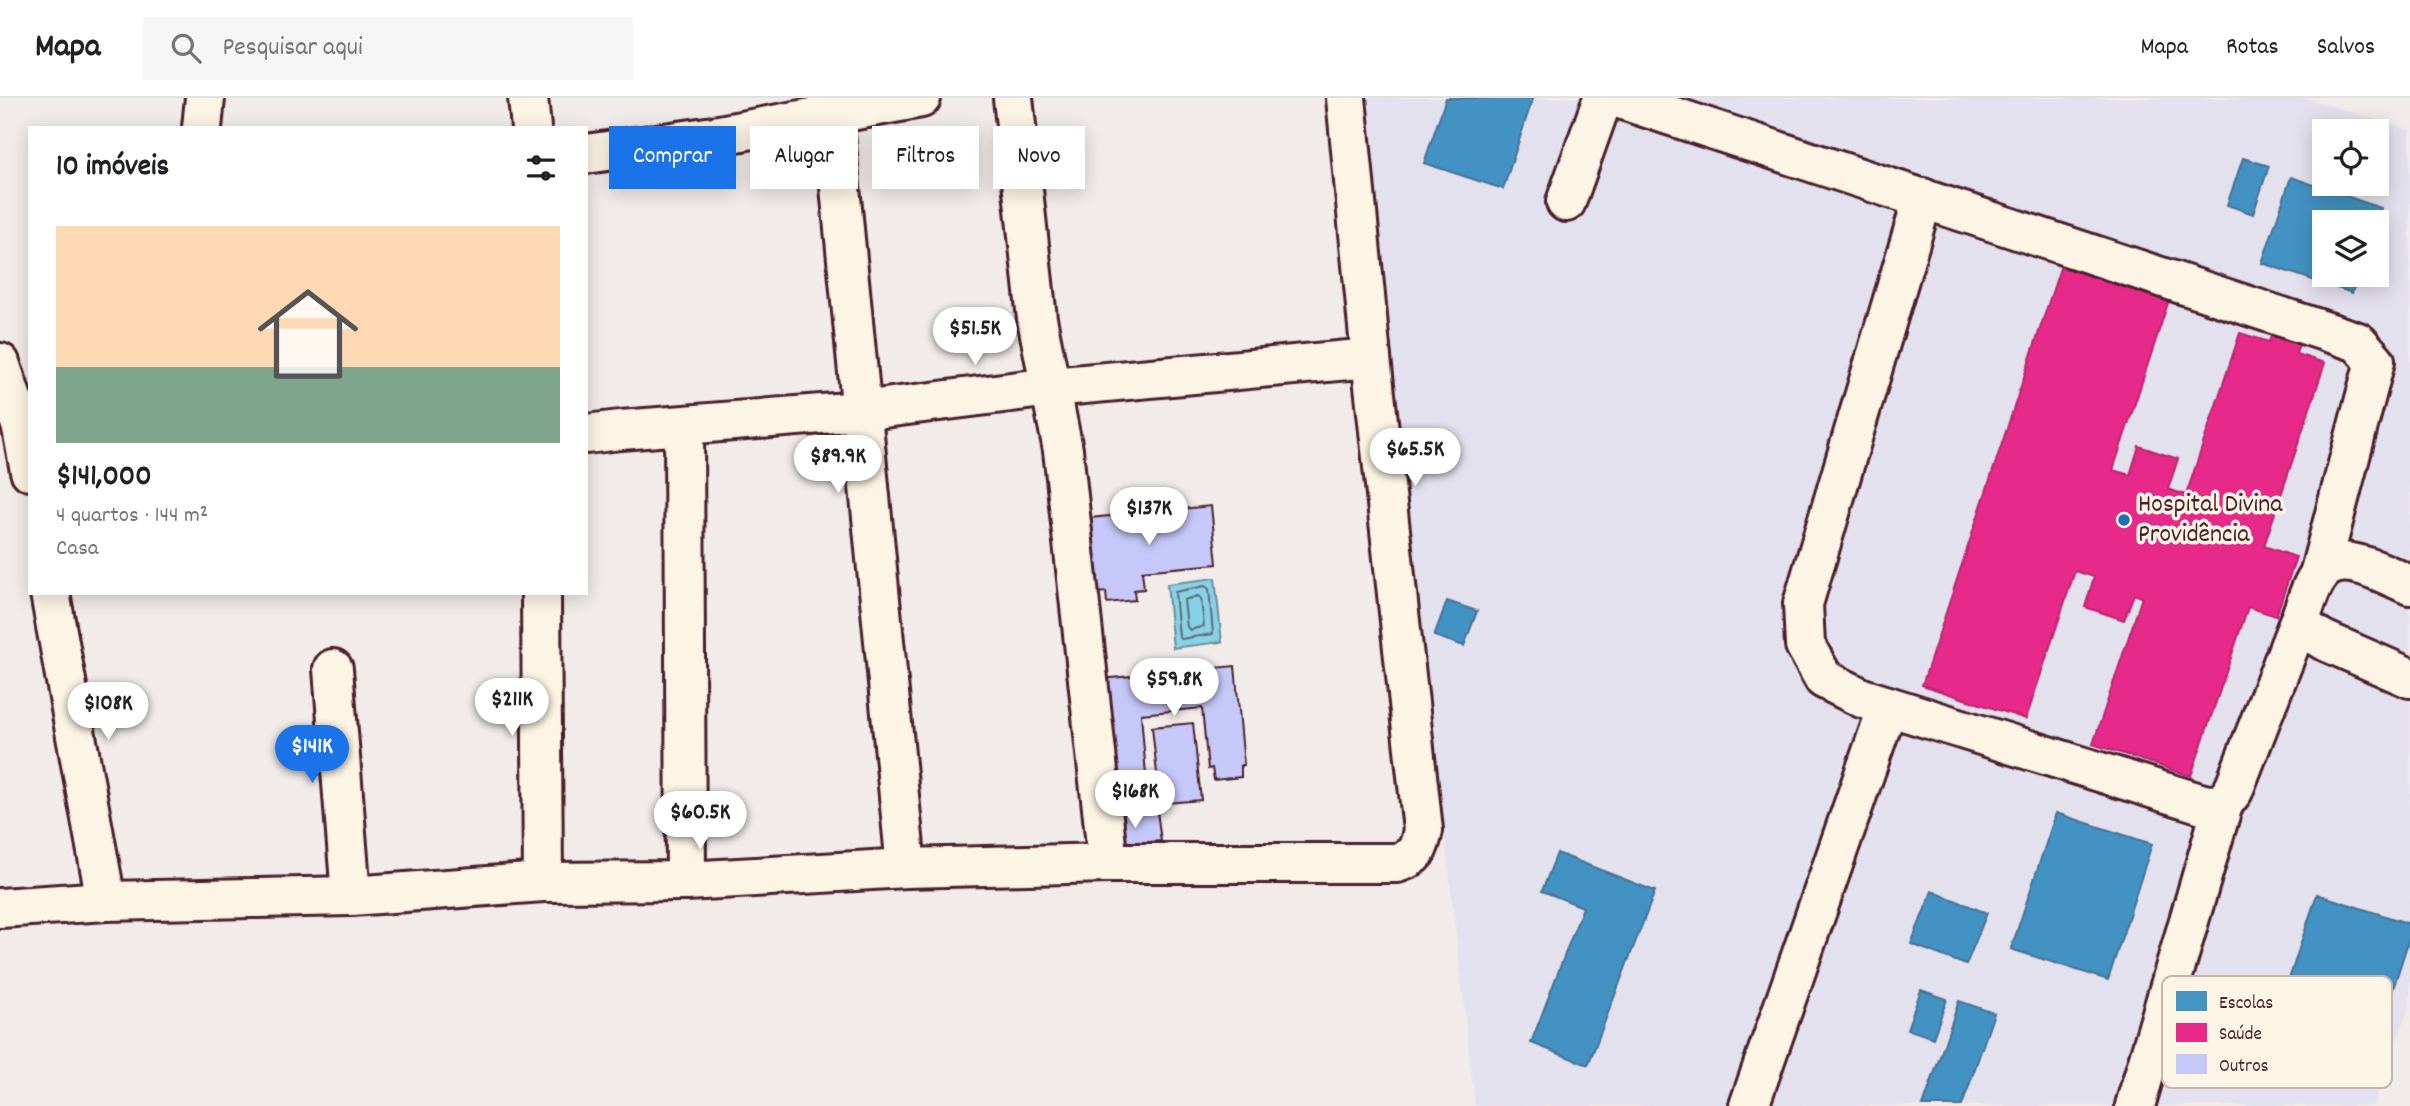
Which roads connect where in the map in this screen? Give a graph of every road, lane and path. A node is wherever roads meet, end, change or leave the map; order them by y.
1 (205, 98) edge
2 (528, 98) edge
3 (921, 98) edge
4 (1013, 98) edge
5 (1346, 98) edge
6 (1603, 98) edge
7 (1617, 98) edge
8 (833, 115) junction
9 (202, 126) edge
10 (531, 126) edge
11 (588, 154) edge
12 (1923, 198) junction
13 (1566, 202) dead end
14 (1371, 358) junction
15 (0, 363) edge
16 (1051, 387) junction
17 (860, 411) junction
18 (19, 413) edge
19 (684, 426) junction
20 (588, 435) edge
21 (28, 460) edge
22 (2319, 575) junction
23 (2410, 585) edge
24 (51, 595) edge
25 (541, 595) edge
26 (2298, 624) junction
27 (333, 669) dead end
28 (2410, 678) edge
29 (1888, 706) junction
30 (2223, 804) junction
31 (1108, 863) junction
32 (906, 868) junction
33 (686, 881) junction
34 (543, 882) junction
35 (351, 896) junction
36 (106, 901) junction
37 (0, 908) edge
38 (2173, 976) edge
39 (2162, 1013) edge
40 (1749, 1106) edge
41 (2135, 1106) edge

1 - 9 street
2 - 10 street
3 - 8 street
4 - 16 street
5 - 14 street
6 - 13 street
7 - 12 street
8 - 11 street
8 - 17 street
12 - 22 street
12 - 29 street
14 - 16 street
14 - 31 street
15 - 18 street
16 - 17 street
16 - 31 street
17 - 19 street
17 - 32 street
18 - 21 street
19 - 20 street
19 - 33 street
22 - 23 street
22 - 26 street
24 - 36 street
25 - 34 street
26 - 28 street
26 - 30 street
27 - 35 street
29 - 30 street
29 - 40 street
30 - 38 street
31 - 32 street
32 - 33 street
33 - 34 street
34 - 35 street
35 - 36 street
36 - 37 street
39 - 41 street

